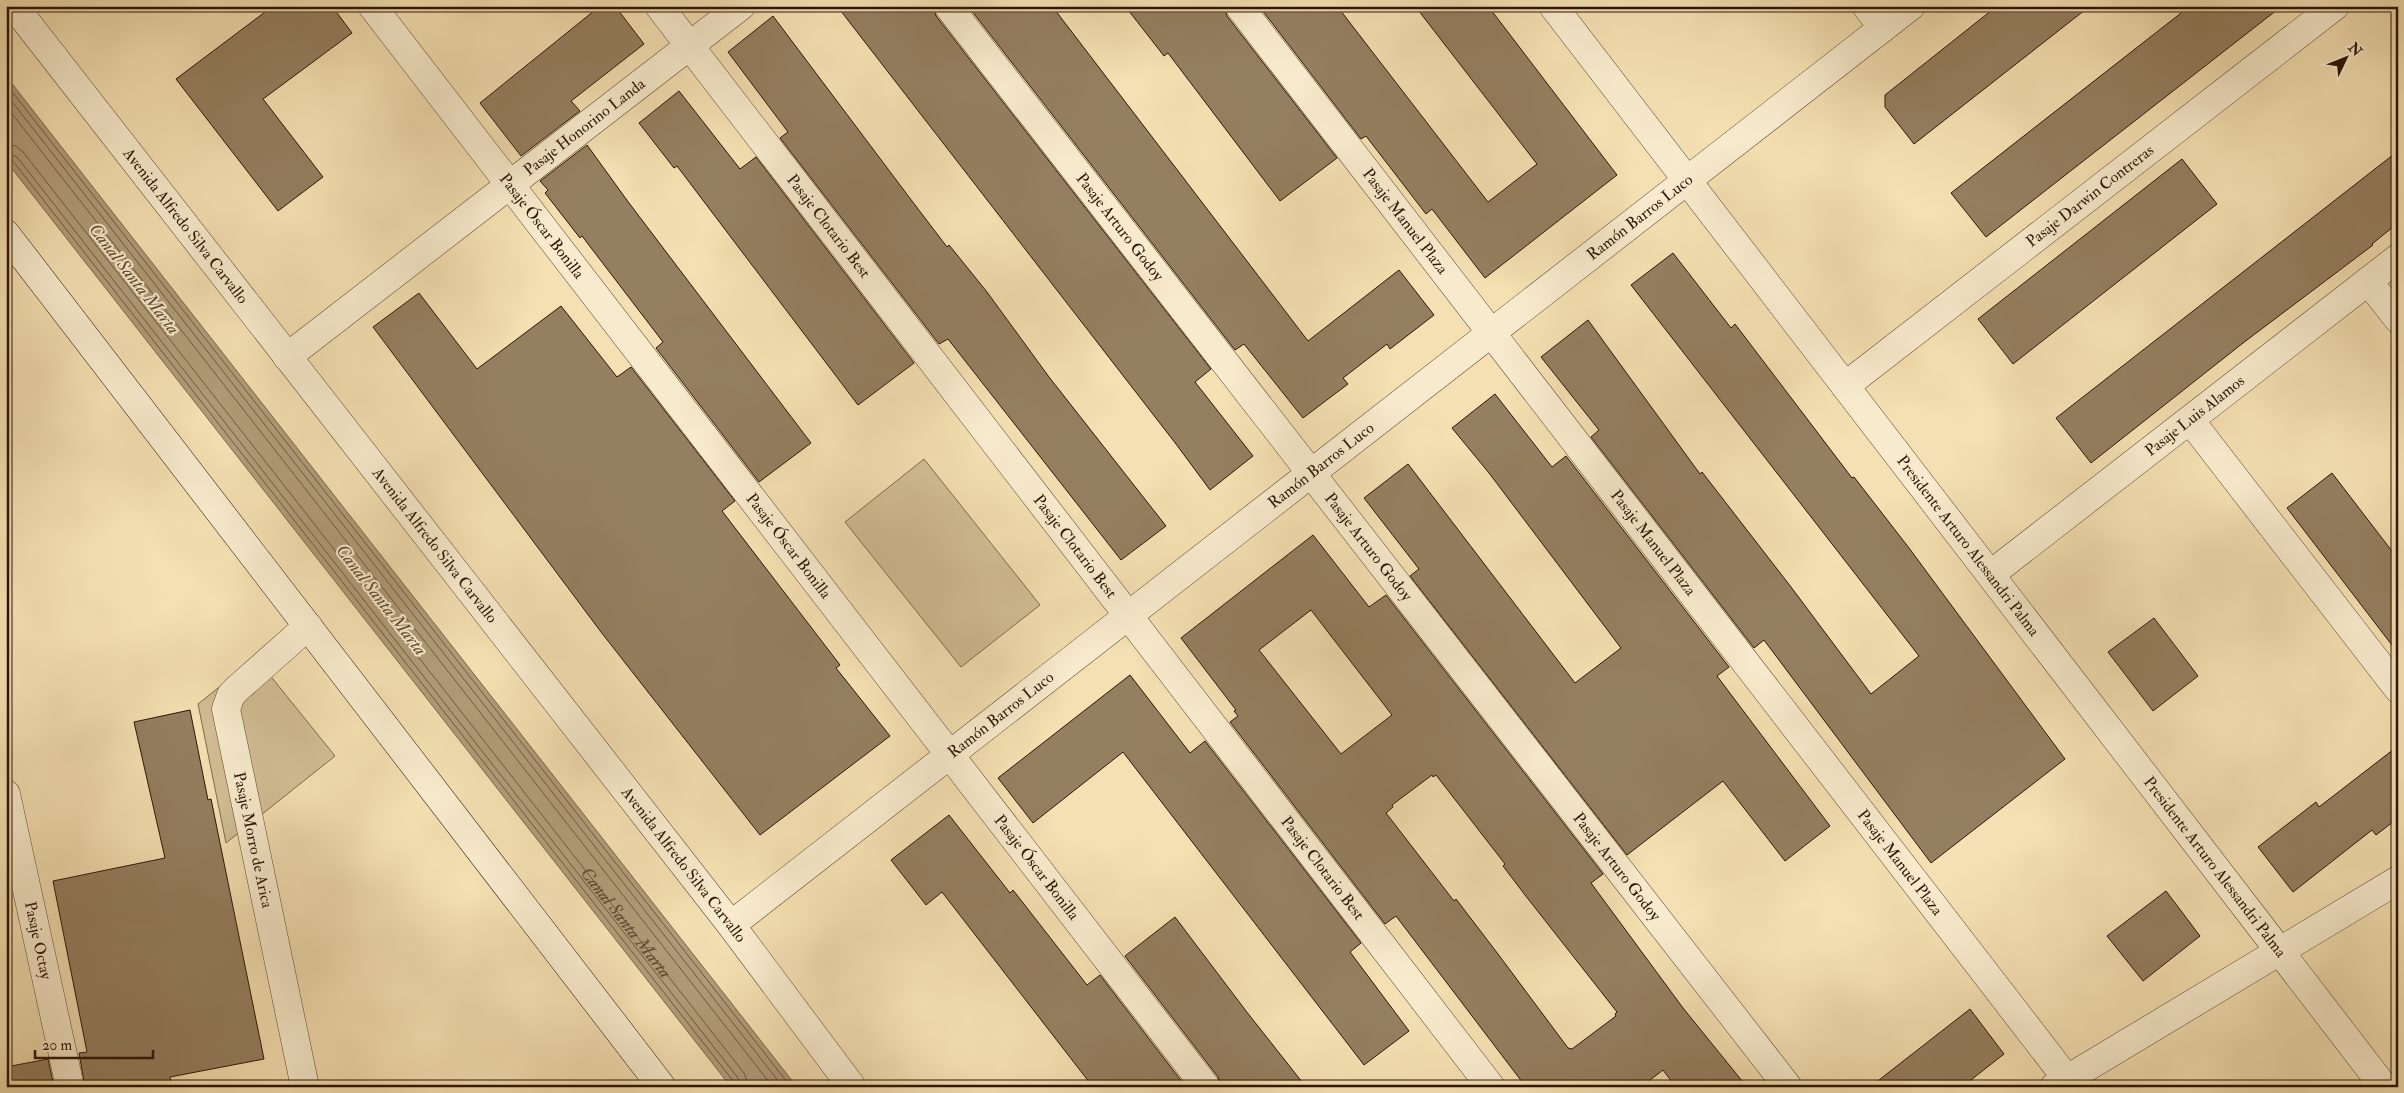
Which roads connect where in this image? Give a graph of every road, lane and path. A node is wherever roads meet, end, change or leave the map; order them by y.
1 (14, 6) edge
2 (372, 6) edge
3 (659, 6) edge
4 (741, 6) edge
5 (948, 6) edge
6 (1240, 6) edge
7 (1553, 6) edge
8 (1866, 6) edge
9 (1911, 6) edge
10 (2335, 6) edge
11 (1883, 28) junction
12 (690, 46) junction
13 (1687, 181) junction
14 (510, 184) junction
15 (6, 234) edge
16 (2398, 258) edge
17 (2368, 281) junction
18 (2398, 319) edge
19 (1491, 333) junction
20 (287, 356) junction
21 (1845, 386) junction
22 (2190, 420) junction
23 (1312, 473) junction
24 (1990, 574) junction
25 (1128, 615) junction
26 (308, 626) junction
27 (2398, 689) edge
28 (950, 754) junction
29 (6, 794) edge
30 (2398, 880) edge
31 (731, 925) junction
32 (2281, 950) junction
33 (2061, 1083) edge
34 (70, 1087) edge
35 (305, 1087) edge
36 (662, 1087) edge
37 (852, 1087) edge
38 (1206, 1087) edge
39 (1491, 1087) edge
40 (1788, 1087) edge
41 (2384, 1087) edge

1 - 20 street, Avenida Alfredo Silva Carvallo
2 - 14 street, Pasaje Óscar Bonilla
3 - 12 street, Pasaje Clotario Best
4 - 12 street, Pasaje Honorino Landa
5 - 23 street, Pasaje Arturo Godoy
6 - 19 street, Pasaje Manuel Plaza
7 - 13 street, Presidente Arturo Alessandri Palma
8 - 11 street
9 - 11 street, Ramón Barros Luco
10 - 21 street, Pasaje Darwin Contreras
11 - 13 street, Ramón Barros Luco
12 - 14 street, Pasaje Honorino Landa
12 - 25 street, Pasaje Clotario Best
13 - 19 street, Ramón Barros Luco
13 - 21 street, Presidente Arturo Alessandri Palma
14 - 20 street, Pasaje Honorino Landa
14 - 28 street, Pasaje Óscar Bonilla
15 - 26 street
16 - 17 street, Pasaje Luis Alamos
17 - 18 street
17 - 22 street, Pasaje Luis Alamos
19 - 23 street, Ramón Barros Luco
19 - 33 street, Pasaje Manuel Plaza
20 - 31 street, Avenida Alfredo Silva Carvallo
21 - 24 street, Presidente Arturo Alessandri Palma
22 - 24 street, Pasaje Luis Alamos
22 - 27 street
23 - 25 street, Ramón Barros Luco
23 - 40 street, Pasaje Arturo Godoy
24 - 32 street, Presidente Arturo Alessandri Palma
25 - 28 street, Ramón Barros Luco
25 - 39 street, Pasaje Clotario Best
26 - 35 street, Pasaje Morro de Arica
26 - 36 street
28 - 31 street, Ramón Barros Luco
28 - 38 street, Pasaje Óscar Bonilla
29 - 34 street, Pasaje Octay
30 - 32 street
31 - 37 street, Avenida Alfredo Silva Carvallo
32 - 33 street
32 - 41 street, Presidente Arturo Alessandri Palma

